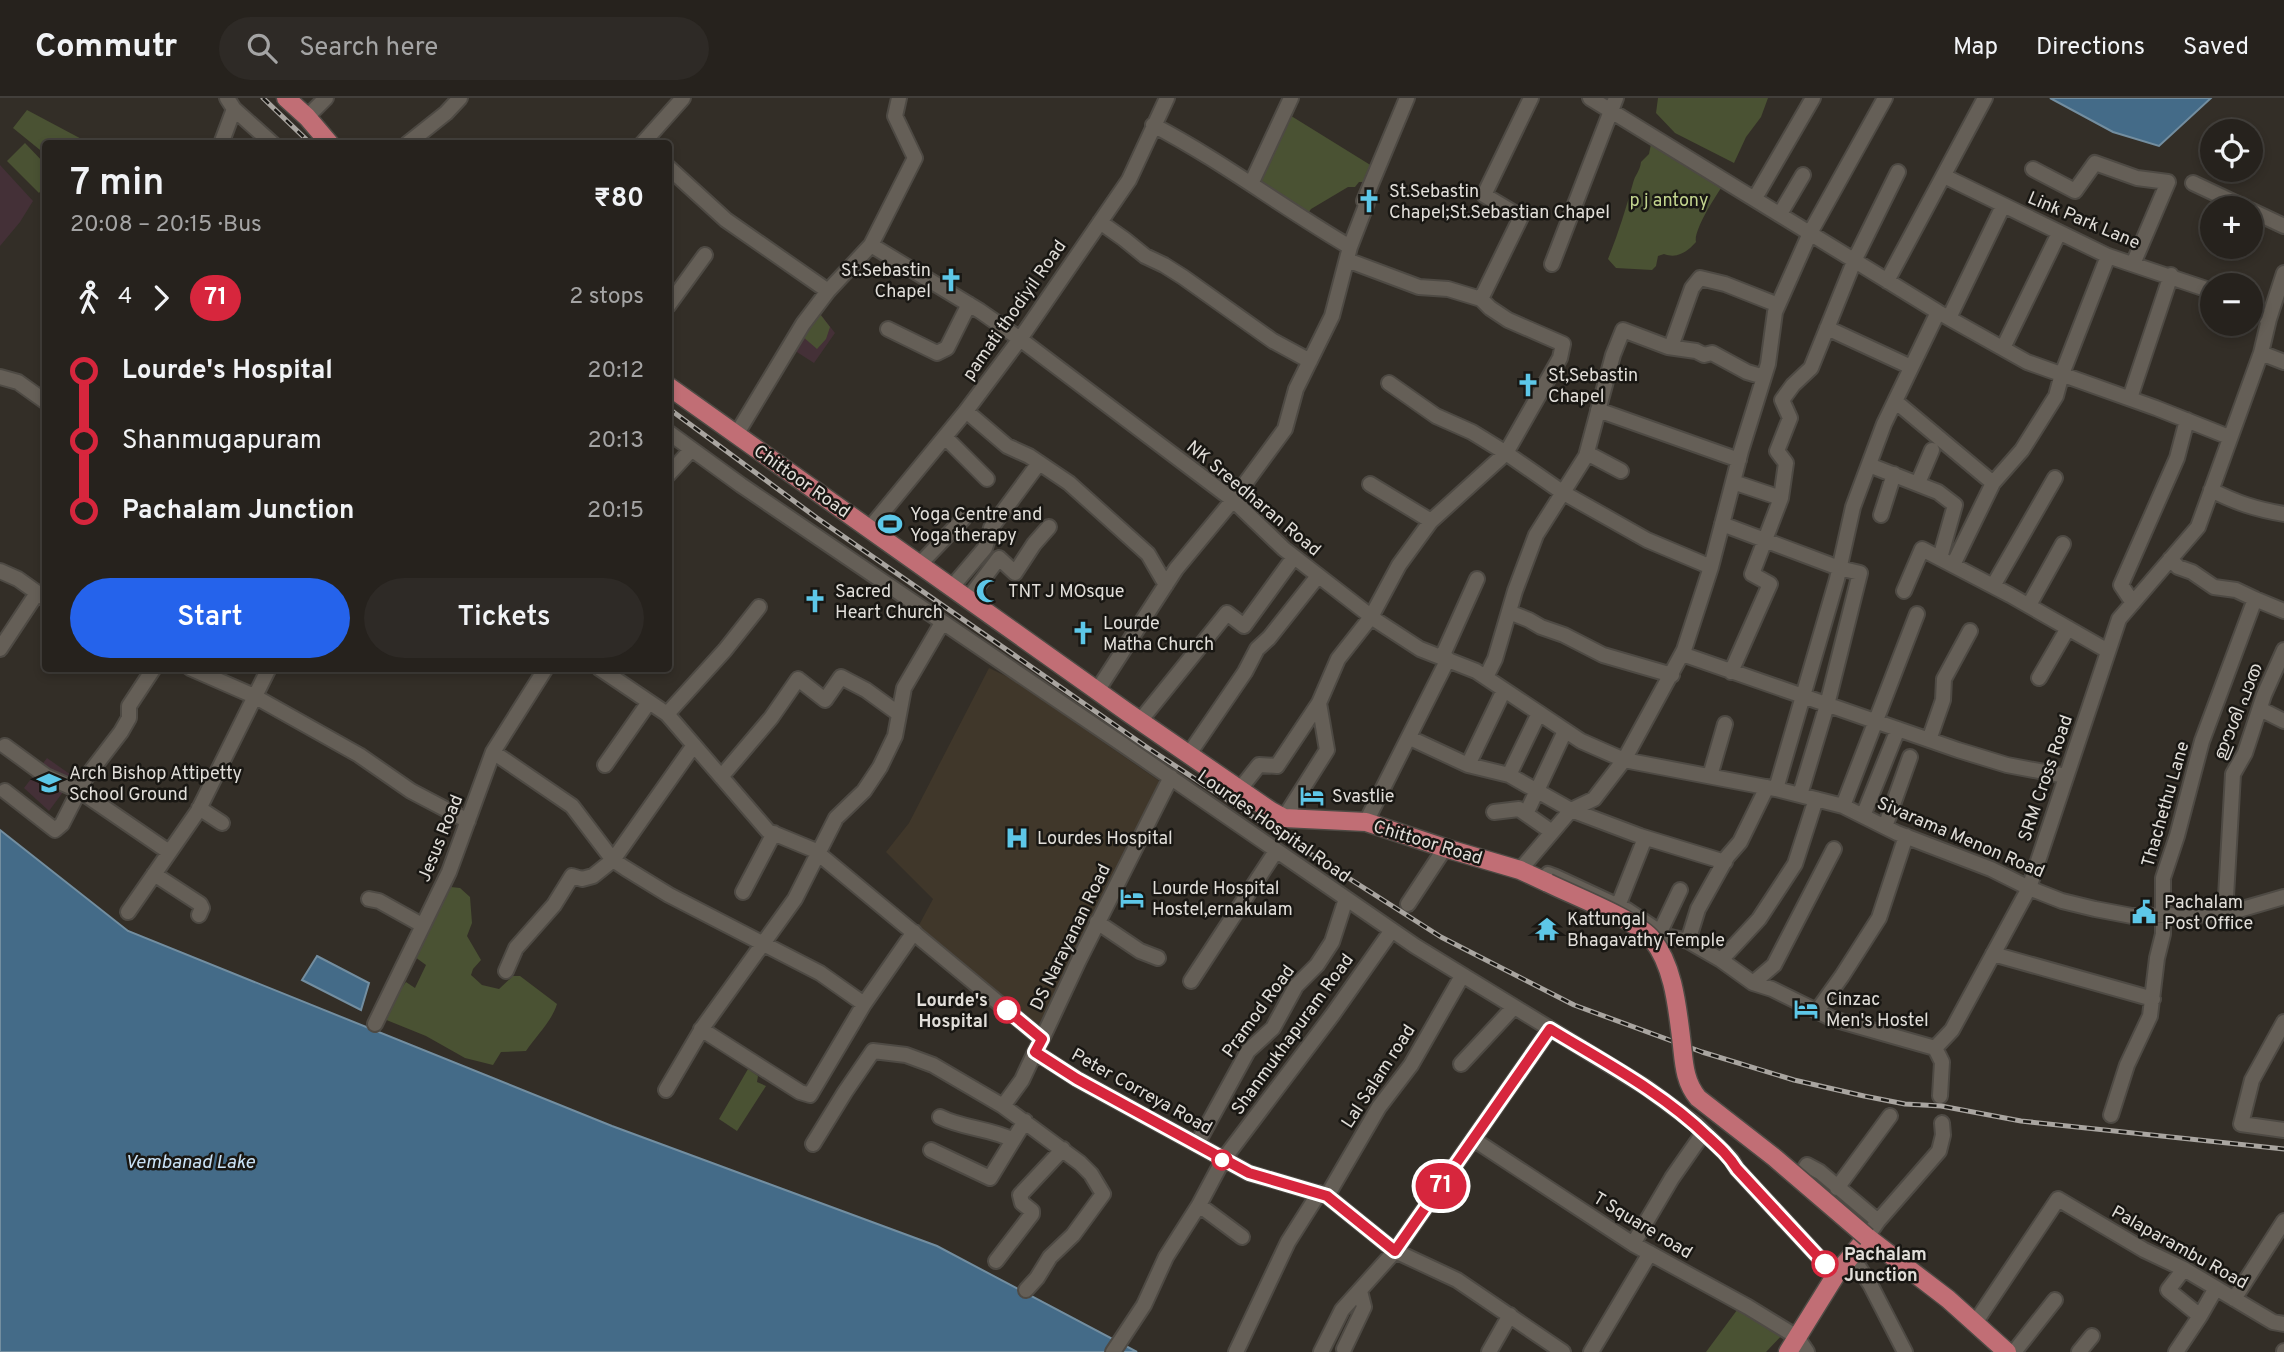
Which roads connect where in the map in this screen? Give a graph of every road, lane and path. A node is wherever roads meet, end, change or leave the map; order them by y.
1 (286, 98) edge
2 (326, 98) edge
3 (460, 98) edge
4 (682, 98) edge
5 (899, 98) edge
6 (1167, 98) edge
7 (1291, 98) edge
8 (1407, 98) edge
9 (1531, 98) edge
10 (1590, 98) edge
11 (1813, 98) edge
12 (1885, 98) edge
13 (1985, 98) edge
14 (230, 104) edge
15 (1614, 104) edge
16 (307, 117) junction
17 (1153, 125) junction
18 (222, 140) edge
19 (270, 140) edge
20 (327, 140) edge
21 (412, 140) edge
22 (646, 140) edge
23 (2033, 169) dead end
24 (672, 171) edge
25 (1898, 172) dead end
26 (1803, 175) dead end
27 (1944, 176) junction
28 (2193, 183) dead end
29 (1251, 184) junction
30 (2220, 196) edge
31 (1755, 198) junction
32 (2003, 206) junction
33 (1780, 214) junction
34 (2263, 216) edge
35 (1100, 222) junction
36 (2284, 226) edge
37 (1810, 233) junction
38 (2059, 233) junction
39 (871, 244) junction
40 (1348, 253) junction
41 (705, 255) dead end
42 (2108, 256) junction
43 (1855, 259) junction
44 (1552, 264) dead end
45 (2133, 264) junction
46 (2284, 273) edge
47 (2171, 275) junction
48 (1887, 281) junction
49 (2200, 286) edge
50 (828, 291) junction
51 (1482, 299) junction
52 (672, 300) edge
53 (969, 304) junction
54 (1778, 306) junction
55 (1943, 315) junction
56 (2263, 316) edge
57 (2269, 319) junction
58 (1827, 328) junction
59 (888, 329) dead end
60 (1020, 339) junction
61 (1671, 347) junction
62 (2003, 348) junction
63 (2261, 353) junction
64 (1310, 361) junction
65 (2284, 362) edge
66 (1911, 367) junction
67 (2062, 374) junction
68 (0, 377) edge
69 (1764, 377) junction
70 (1389, 383) dead end
71 (672, 389) edge
72 (2130, 398) junction
73 (42, 399) edge
74 (1895, 401) junction
75 (1598, 410) junction
76 (966, 411) junction
77 (2187, 420) junction
78 (672, 435) edge
79 (736, 435) junction
80 (2229, 437) junction
81 (945, 438) junction
82 (691, 450) junction
83 (1932, 450) dead end
84 (1506, 453) junction
85 (1587, 453) junction
86 (1738, 460) junction
87 (1039, 463) junction
88 (1869, 465) junction
89 (672, 471) edge
90 (1621, 471) dead end
91 (1894, 474) junction
92 (2055, 478) dead end
93 (987, 479) dead end
94 (1733, 482) junction
95 (1918, 483) junction
96 (1370, 484) dead end
97 (1993, 484) junction
98 (2211, 490) junction
99 (1562, 492) junction
100 (1781, 498) junction
101 (1233, 500) junction
102 (1881, 514) dead end
103 (2284, 514) edge
104 (964, 518) dead end
105 (1432, 521) junction
106 (1722, 524) junction
107 (1049, 527) dead end
108 (869, 529) junction
109 (1765, 541) junction
110 (2063, 544) dead end
111 (1294, 557) junction
112 (1940, 558) junction
113 (2170, 559) junction
114 (919, 565) junction
115 (1953, 565) junction
116 (1711, 567) junction
117 (1839, 568) junction
118 (0, 571) edge
119 (1318, 576) junction
120 (1477, 579) dead end
121 (1166, 585) junction
122 (1993, 586) junction
123 (951, 588) junction
124 (1904, 591) dead end
125 (41, 596) edge
126 (968, 599) junction
127 (2255, 599) junction
128 (2133, 603) junction
129 (2029, 605) junction
130 (759, 607) dead end
131 (2284, 611) edge
132 (1509, 612) junction
133 (1917, 614) dead end
134 (1371, 617) junction
135 (942, 623) junction
136 (2068, 628) junction
137 (1970, 631) dead end
138 (0, 649) edge
139 (2284, 650) edge
140 (2108, 651) junction
141 (1682, 654) junction
142 (1445, 658) junction
143 (1731, 671) junction
144 (151, 672) edge
145 (199, 672) edge
146 (267, 672) edge
147 (543, 672) edge
148 (605, 672) edge
149 (1672, 675) junction
150 (1486, 677) junction
151 (2039, 678) dead end
152 (1504, 690) junction
153 (1097, 691) junction
154 (254, 696) junction
155 (1802, 697) junction
156 (649, 702) junction
157 (1319, 704) junction
158 (1827, 705) junction
159 (2260, 709) junction
160 (1539, 713) junction
161 (667, 714) junction
162 (899, 714) junction
163 (1140, 721) junction
164 (1875, 721) junction
165 (1725, 724) dead end
166 (2283, 725) edge
167 (1898, 729) junction
168 (1565, 731) junction
169 (1410, 738) junction
170 (1929, 740) junction
171 (694, 745) junction
172 (5, 746) dead end
173 (493, 752) junction
174 (1188, 754) junction
175 (1910, 757) dead end
176 (1624, 760) junction
177 (604, 765) dead end
178 (1468, 765) junction
179 (1509, 775) junction
180 (1710, 776) junction
181 (2066, 776) junction
182 (721, 777) junction
183 (1171, 778) junction
184 (1772, 788) junction
185 (1240, 789) junction
186 (5, 791) dead end
187 (80, 791) junction
188 (1537, 791) junction
189 (1800, 795) junction
190 (1816, 799) junction
191 (1843, 806) junction
192 (199, 808) junction
193 (1571, 810) junction
194 (1494, 812) dead end
195 (1526, 814) junction
196 (1863, 816) junction
197 (1284, 818) junction
198 (468, 821) junction
199 (1366, 822) junction
200 (222, 823) dead end
201 (1885, 827) junction
202 (1552, 832) junction
203 (774, 833) junction
204 (1906, 836) junction
205 (1645, 838) junction
206 (1445, 848) junction
207 (1834, 849) dead end
208 (1276, 851) junction
209 (169, 852) junction
210 (820, 855) junction
211 (613, 860) junction
212 (1725, 862) junction
213 (1520, 870) junction
214 (154, 874) junction
215 (1545, 882) junction
216 (2029, 888) junction
217 (1680, 890) dead end
218 (743, 892) dead end
219 (2284, 897) edge
220 (369, 898) dead end
221 (1346, 900) junction
222 (1408, 904) dead end
223 (1618, 906) junction
224 (128, 912) dead end
225 (2225, 914) junction
226 (199, 915) dead end
227 (2164, 917) junction
228 (1097, 922) junction
229 (422, 925) junction
230 (1392, 930) junction
231 (914, 932) junction
232 (1660, 932) junction
233 (1688, 941) junction
234 (765, 943) junction
235 (1993, 954) junction
236 (1158, 958) dead end
237 (1721, 960) junction
238 (506, 971) dead end
239 (1462, 976) junction
240 (1191, 981) dead end
241 (1753, 983) junction
242 (2153, 999) junction
243 (864, 1004) junction
244 (1514, 1007) junction
245 (1817, 1011) junction
246 (2284, 1022) edge
247 (375, 1024) dead end
248 (701, 1029) junction
249 (1550, 1029) junction
250 (1039, 1045) junction
251 (1935, 1048) junction
252 (1461, 1064) dead end
253 (666, 1090) dead end
254 (1940, 1096) dead end
255 (1003, 1106) junction
256 (2111, 1115) dead end
257 (940, 1116) dead end
258 (1890, 1116) dead end
259 (1025, 1121) junction
260 (1942, 1123) dead end
261 (2284, 1130) edge
262 (1704, 1132) junction
263 (1473, 1139) junction
264 (1013, 1140) junction
265 (1196, 1143) junction
266 (813, 1144) dead end
267 (931, 1150) dead end
268 (1063, 1150) junction
269 (1223, 1160) junction
270 (1804, 1170) dead end
271 (1837, 1188) junction
272 (1323, 1195) junction
273 (1199, 1205) junction
274 (1878, 1221) junction
275 (2284, 1221) edge
276 (1242, 1237) dead end
277 (1867, 1237) junction
278 (1633, 1244) junction
279 (1395, 1251) junction
280 (1650, 1253) junction
281 (1852, 1257) junction
282 (996, 1261) dead end
283 (2184, 1269) junction
284 (1837, 1273) junction
285 (2216, 1288) junction
286 (1026, 1290) dead end
287 (1360, 1291) junction
288 (2234, 1299) junction
289 (2054, 1300) dead end
290 (1510, 1315) junction
291 (2200, 1316) junction
292 (1975, 1323) junction
293 (2284, 1324) edge
294 (2092, 1336) dead end
295 (1792, 1344) edge
296 (1344, 1349) dead end
297 (1113, 1352) edge
298 (1236, 1352) edge
299 (1321, 1352) edge
300 (1489, 1352) edge
301 (1563, 1352) edge
302 (1591, 1352) edge
303 (1807, 1352) edge
304 (1905, 1352) edge
305 (2007, 1352) edge
306 (2014, 1352) edge
307 (2079, 1352) edge
308 (2176, 1352) edge

1 - 16 main road
2 - 16 street
3 - 21 street
4 - 22 street
5 - 39 street
6 - 17 street, pamati thodiyil Road
7 - 29 street
8 - 40 street
9 - 51 street
10 - 15 street
11 - 31 street
12 - 37 street
13 - 27 street
14 - 18 street
14 - 19 street
15 - 31 street
15 - 44 street
16 - 20 main road
17 - 29 street
17 - 35 street, pamati thodiyil Road
23 - 45 street
24 - 50 street
25 - 43 street
26 - 33 street
27 - 32 street, Link Park Lane
27 - 48 street
28 - 30 street
29 - 40 street
31 - 33 street
32 - 38 street, Link Park Lane
32 - 55 street
33 - 37 street
34 - 36 street
35 - 60 street, pamati thodiyil Road
35 - 64 street
37 - 43 street
37 - 54 street
38 - 42 street, Link Park Lane
38 - 62 street
39 - 50 street
39 - 53 street, NK Sreedharan Road
40 - 51 street
40 - 64 street
41 - 52 street
42 - 45 street, Link Park Lane
42 - 67 street
43 - 48 street
43 - 58 street
45 - 47 street, Link Park Lane
46 - 57 street, SRM Cross Road
47 - 49 street, Link Park Lane
47 - 72 street
48 - 55 street
50 - 79 street
51 - 84 street
53 - 59 street
53 - 60 street, NK Sreedharan Road
54 - 61 street
54 - 69 street
55 - 62 street
55 - 66 street
56 - 57 street
57 - 63 street, SRM Cross Road
58 - 66 street
58 - 100 street
60 - 76 street, pamati thodiyil Road
60 - 101 street, NK Sreedharan Road
61 - 69 street
61 - 75 street
62 - 67 street
63 - 65 street
63 - 80 street, SRM Cross Road
64 - 101 street
66 - 74 street
67 - 72 street
67 - 97 street
68 - 73 street
69 - 86 street
70 - 84 street
71 - 79 main road, Chittoor Road
72 - 77 street
74 - 88 street
74 - 97 street
75 - 85 street
75 - 86 street
76 - 81 street, pamati thodiyil Road
76 - 87 street
77 - 80 street
77 - 128 street
78 - 82 street, Lourdes Hospital Road
79 - 108 main road, Chittoor Road
80 - 98 street, SRM Cross Road
81 - 93 street
81 - 108 street, pamati thodiyil Road
82 - 89 street
82 - 135 street, Lourdes Hospital Road
83 - 95 street
84 - 99 street
84 - 105 street
85 - 90 street
85 - 99 street
86 - 94 street
87 - 121 street
87 - 123 street
88 - 91 street
88 - 117 street
91 - 95 street
91 - 102 street
92 - 122 street
94 - 100 street
94 - 106 street
95 - 112 street
96 - 105 street
97 - 115 street
98 - 103 street
98 - 113 street, SRM Cross Road
99 - 116 street
99 - 132 street
100 - 109 street
101 - 111 street, NK Sreedharan Road
101 - 121 street
104 - 114 street
105 - 134 street
106 - 109 street
106 - 116 street
107 - 126 street
108 - 114 main road, Chittoor Road
109 - 117 street
109 - 143 street
110 - 129 street
111 - 119 street, NK Sreedharan Road
111 - 163 street
112 - 115 street
112 - 124 street
113 - 127 street
113 - 128 street, SRM Cross Road
114 - 123 main road, Chittoor Road
115 - 122 street
116 - 141 street
117 - 155 street
117 - 158 street
118 - 125 street
119 - 134 street, NK Sreedharan Road
119 - 174 street
120 - 142 street
121 - 153 street
122 - 129 street
123 - 126 main road, Chittoor Road
125 - 138 street
126 - 153 main road, Chittoor Road
127 - 131 street
127 - 227 street, Thachethu Lane
128 - 140 street, SRM Cross Road
129 - 136 street
130 - 161 street
132 - 149 street
132 - 150 street
133 - 164 street
134 - 142 street, NK Sreedharan Road
134 - 157 street
135 - 162 street
135 - 183 street, Lourdes Hospital Road
136 - 140 street
136 - 151 street
137 - 170 street
139 - 159 street, ഈശി പാത
140 - 181 street, SRM Cross Road
141 - 143 street
141 - 149 street
142 - 150 street, NK Sreedharan Road
142 - 169 street
143 - 155 street
144 - 187 street
145 - 154 street
146 - 154 street
147 - 173 street, Jesus Road
148 - 156 street, Peter Correya Road
149 - 176 street
150 - 152 street, NK Sreedharan Road
152 - 160 street, NK Sreedharan Road
152 - 178 street
153 - 163 main road, Chittoor Road
154 - 192 street
154 - 198 street
155 - 158 street
155 - 184 street
156 - 161 street, Peter Correya Road
156 - 177 street
157 - 185 street
157 - 197 street
158 - 164 street
158 - 189 street
159 - 166 street
159 - 225 street, ഈശി പാത
160 - 168 street, NK Sreedharan Road
160 - 179 street
161 - 171 street, Peter Correya Road
162 - 182 street
162 - 210 street
163 - 174 main road, Chittoor Road
164 - 167 street
164 - 191 street
165 - 180 street
167 - 170 street
167 - 196 street
168 - 176 street, NK Sreedharan Road
168 - 188 street
169 - 178 street
169 - 199 street
170 - 181 street
171 - 182 street, Peter Correya Road
171 - 211 street
172 - 187 street
173 - 198 street, Jesus Road
173 - 211 street
174 - 185 main road, Chittoor Road
175 - 201 street
176 - 180 street, Sivarama Menon Road
176 - 193 street
178 - 179 street
179 - 188 street
180 - 184 street, Sivarama Menon Road
181 - 216 street, SRM Cross Road
182 - 203 street, Peter Correya Road
183 - 208 street, Lourdes Hospital Road
183 - 228 street, DS Narayanan Road
184 - 189 street, Sivarama Menon Road
184 - 212 street
185 - 197 main road, Chittoor Road
186 - 187 street
187 - 209 street
188 - 193 street
188 - 195 street
189 - 190 street, Sivarama Menon Road
190 - 191 street, Sivarama Menon Road
190 - 237 street
191 - 196 street, Sivarama Menon Road
192 - 200 street
192 - 209 street
193 - 202 street
193 - 205 street
194 - 195 street
195 - 202 street
196 - 201 street, Sivarama Menon Road
197 - 199 main road, Chittoor Road
198 - 229 street, Jesus Road
199 - 206 main road, Chittoor Road
201 - 204 street, Sivarama Menon Road
202 - 213 street
203 - 210 street, Peter Correya Road
203 - 218 street
204 - 216 street, Sivarama Menon Road
204 - 245 street
205 - 212 street
205 - 223 street
206 - 213 main road, Chittoor Road
206 - 222 street
207 - 241 street
208 - 221 street, Lourdes Hospital Road
208 - 240 street
209 - 214 street
210 - 231 street, Peter Correya Road
210 - 234 street
211 - 234 street
211 - 238 street
212 - 233 street
213 - 215 main road, Chittoor Road
214 - 224 street
214 - 226 street
215 - 223 street
215 - 277 main road, Chittoor Road, bridge
216 - 227 street, Sivarama Menon Road
216 - 235 street, SRM Cross Road
217 - 232 street
219 - 225 street, Sivarama Menon Road
220 - 229 street
221 - 230 street, Lourdes Hospital Road
221 - 265 street, Pramod Road
223 - 232 street
225 - 227 street, Sivarama Menon Road
227 - 242 street, Thachethu Lane
228 - 236 street
228 - 250 street, DS Narayanan Road
229 - 247 street, Jesus Road
230 - 239 street, Lourdes Hospital Road
230 - 269 street, Shanmukhapuram Road
231 - 243 street
231 - 250 street, Peter Correya Road
232 - 233 street
233 - 237 street
234 - 243 street
234 - 248 street
235 - 242 street
235 - 251 street, SRM Cross Road
237 - 241 street
239 - 244 street, Lourdes Hospital Road
239 - 272 street, Lal Salam road
241 - 245 street
242 - 256 street, Thachethu Lane
243 - 248 street
244 - 249 street, Lourdes Hospital Road
244 - 252 street
245 - 251 street
246 - 261 street
248 - 253 street
249 - 262 street, Lourdes Hospital Road
249 - 263 street
250 - 255 street, DS Narayanan Road
250 - 265 street, Peter Correya Road
251 - 254 street
255 - 259 street
255 - 266 street
257 - 264 street
258 - 271 street
259 - 264 street
259 - 268 street
260 - 274 street
262 - 278 street
262 - 284 street, Lourdes Hospital Road
263 - 278 street, T Square road
263 - 279 street
264 - 267 street
265 - 269 street, Peter Correya Road
268 - 282 street
268 - 286 street
269 - 272 street, Peter Correya Road
269 - 273 street, Shanmukhapuram Road
270 - 271 street
271 - 274 street
272 - 279 street, Peter Correya Road
272 - 298 street, Lal Salam road
273 - 276 street
273 - 297 street, Shanmukhapuram Road
274 - 277 street
275 - 288 street
277 - 281 main road
277 - 292 main road, Chittoor Road
278 - 280 street, T Square road
279 - 287 street
279 - 290 street, Peter Correya Road
280 - 295 street, T Square road
280 - 302 street
281 - 284 main road
281 - 304 street
283 - 285 street, Palaparambu Road
283 - 291 street
283 - 292 street, Palaparambu Road
284 - 295 main road
285 - 288 street, Palaparambu Road
285 - 291 street
287 - 296 street
287 - 299 street
288 - 293 street, Palaparambu Road
289 - 306 street
290 - 300 street
290 - 301 street, Peter Correya Road
291 - 308 street
292 - 305 main road, Chittoor Road
294 - 307 street
295 - 303 street

